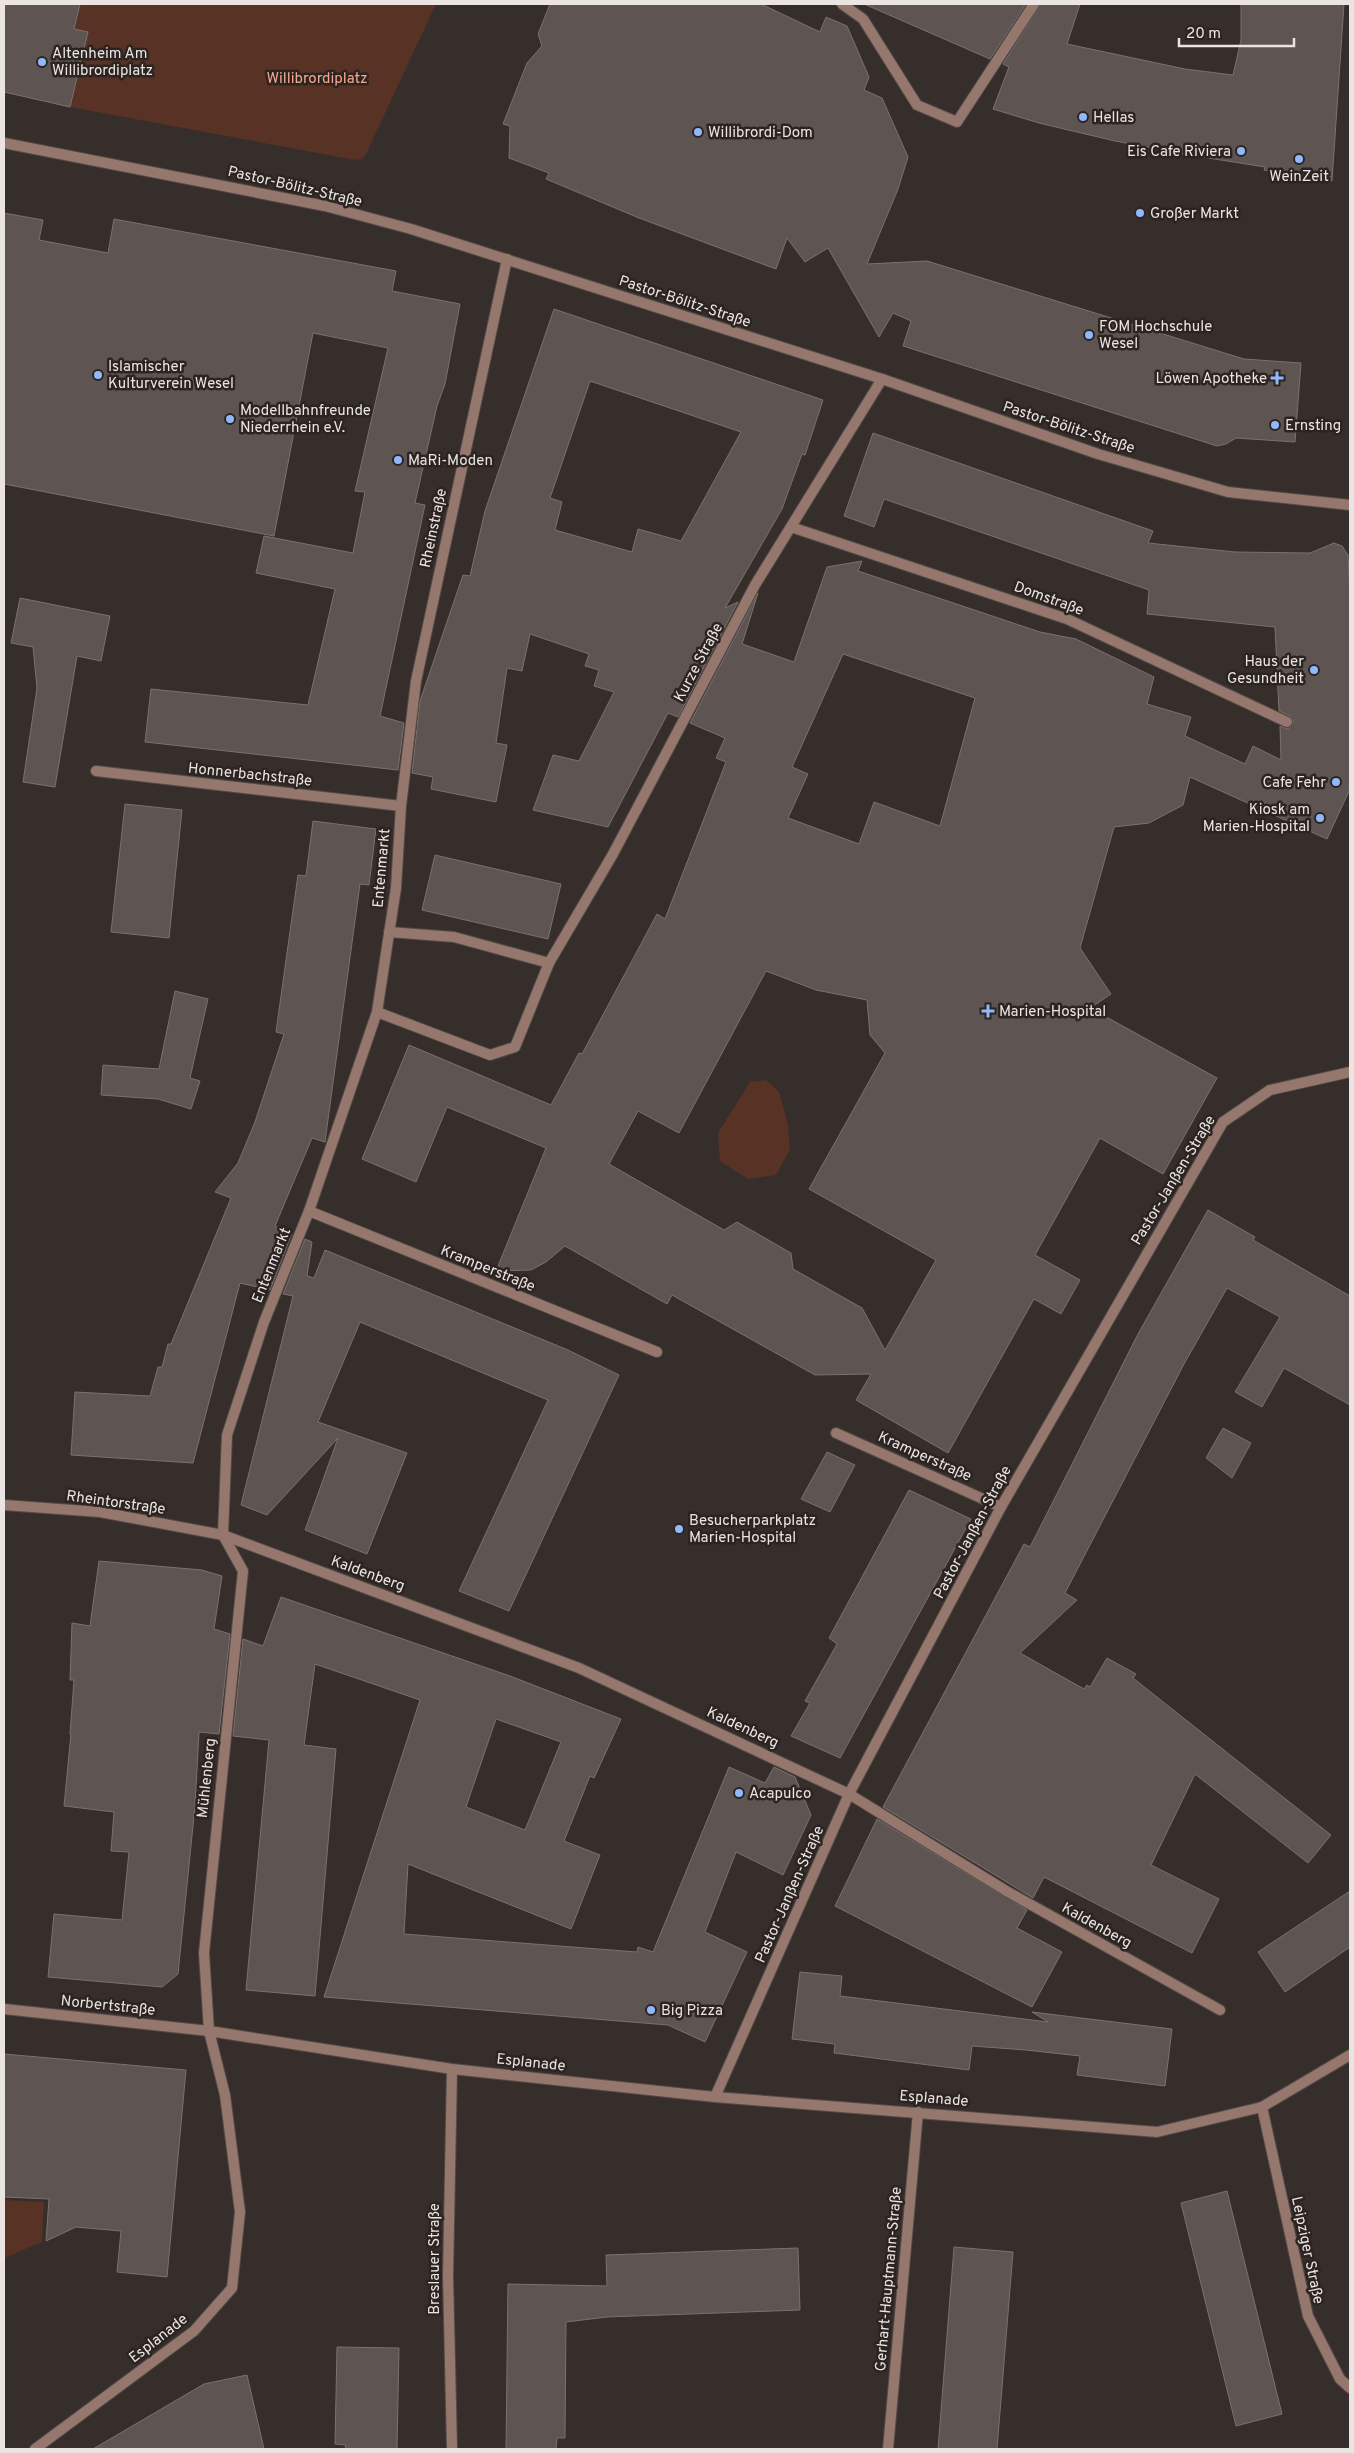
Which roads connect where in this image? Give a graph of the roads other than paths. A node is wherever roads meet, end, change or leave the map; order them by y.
1 (842, 4) edge
2 (1034, 4) edge
3 (4, 143) edge
4 (507, 259) junction
5 (882, 380) junction
6 (1350, 505) edge
7 (791, 527) junction
8 (1287, 722) dead end
9 (96, 771) dead end
10 (401, 806) junction
11 (389, 932) junction
12 (549, 963) junction
13 (378, 1012) junction
14 (1350, 1072) edge
15 (309, 1211) junction
16 (656, 1352) dead end
17 (836, 1433) dead end
18 (4, 1505) edge
19 (1002, 1506) junction
20 (223, 1535) junction
21 (850, 1794) junction
22 (4, 2009) edge
23 (1220, 2010) dead end
24 (209, 2031) junction
25 (1350, 2055) edge
26 (452, 2069) junction
27 (715, 2097) junction
28 (1262, 2107) junction
29 (918, 2112) junction
30 (1345, 2377) edge
31 (1350, 2388) edge
32 (35, 2449) edge
33 (452, 2449) edge
34 (888, 2449) edge

1 - 2 street
3 - 4 street, Pastor-Bölitz-Straße
4 - 5 street, Pastor-Bölitz-Straße
4 - 10 street, Rheinstraße
5 - 6 street, Pastor-Bölitz-Straße
5 - 7 street, Kurze Straße
7 - 8 street, Domstraße
7 - 12 street, Kurze Straße
9 - 10 street, Honnerbachstraße
10 - 11 street, Entenmarkt
11 - 12 street
11 - 13 street, Entenmarkt
12 - 13 street
13 - 15 street, Entenmarkt
14 - 19 street, Pastor-Janßen-Straße
15 - 16 street, Kramperstraße
15 - 20 street, Entenmarkt
17 - 19 street, Kramperstraße
18 - 20 street, Rheintorstraße
19 - 21 street, Pastor-Janßen-Straße
20 - 21 street, Kaldenberg
20 - 24 street, Mühlenberg
21 - 23 street, Kaldenberg
21 - 27 street, Pastor-Janßen-Straße
22 - 24 street, Norbertstraße
24 - 26 street, Esplanade
24 - 32 street, Esplanade
25 - 28 street, Esplanade
26 - 27 street, Esplanade
26 - 33 street, Breslauer Straße
27 - 29 street, Esplanade
28 - 29 street, Esplanade
28 - 30 street, Leipziger Straße
29 - 34 street, Gerhart-Hauptmann-Straße
30 - 31 street, Leipziger Straße

